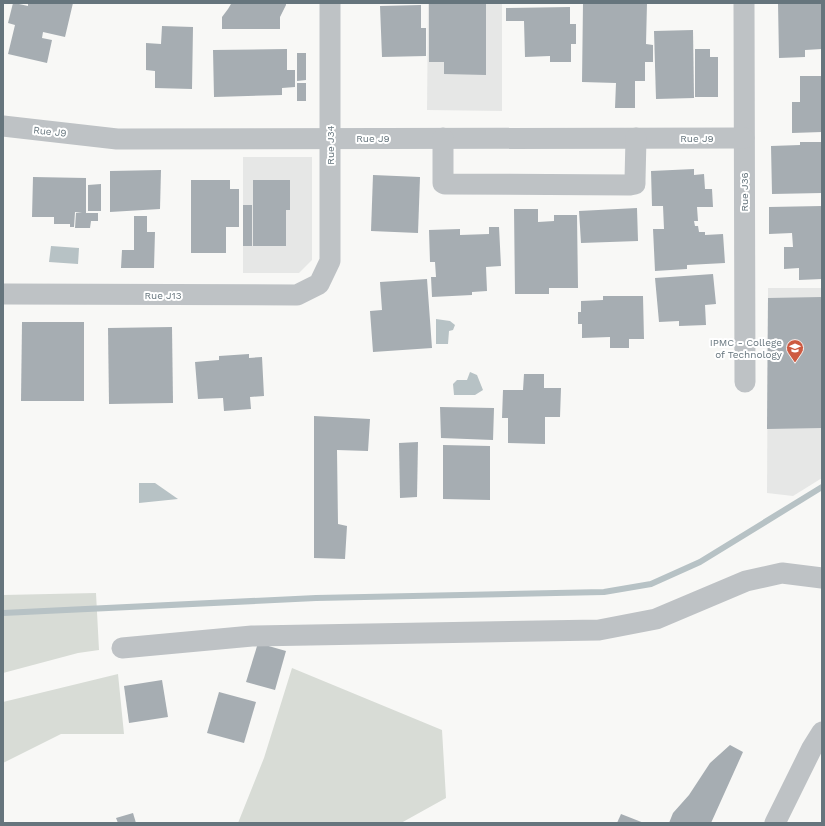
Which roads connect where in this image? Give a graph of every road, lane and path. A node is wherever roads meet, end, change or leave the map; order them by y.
1 (330, 3) edge
2 (744, 3) edge
3 (3, 126) edge
4 (330, 138) junction
5 (443, 138) junction
6 (636, 138) junction
7 (744, 138) junction
8 (319, 284) joint
9 (4, 294) dead end
10 (745, 382) dead end
11 (822, 578) edge
12 (122, 648) dead end
13 (822, 732) edge
14 (775, 823) edge

1 - 4 street, Rue J34
2 - 7 street, Rue J36
3 - 4 street, Rue J9
4 - 5 street, Rue J9
4 - 8 street, Rue J34
5 - 6 street, Rue J9
5 - 6 street
6 - 7 street, Rue J9
7 - 10 street, Rue J36
8 - 9 street, Rue J13
11 - 12 street
13 - 14 street

